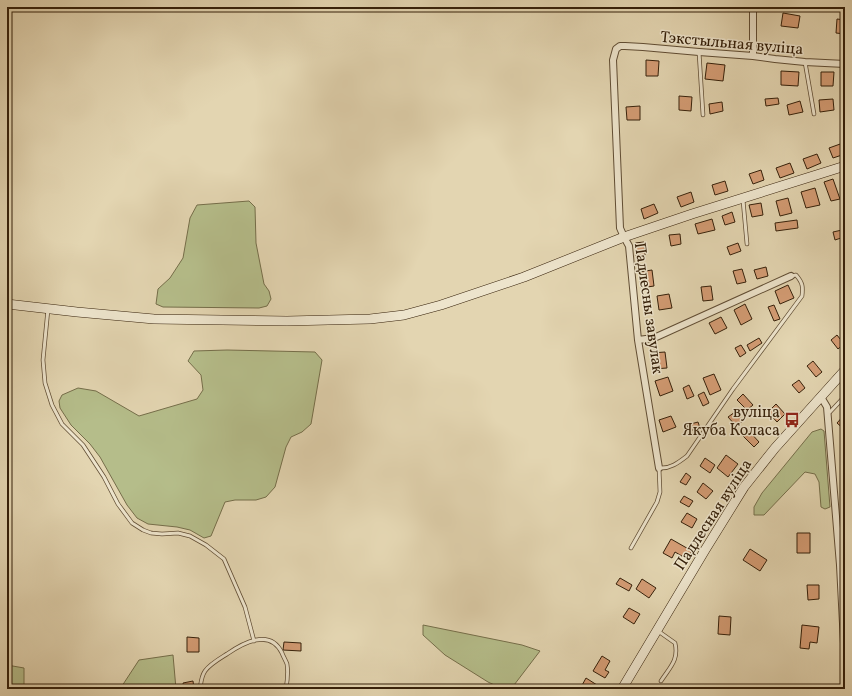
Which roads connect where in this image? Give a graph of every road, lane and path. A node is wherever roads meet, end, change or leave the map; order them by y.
1 (753, 7) edge
2 (698, 52) junction
3 (753, 56) junction
4 (805, 62) junction
5 (845, 64) edge
6 (814, 114) dead end
7 (703, 115) dead end
8 (845, 166) edge
9 (743, 199) junction
10 (624, 238) junction
11 (747, 244) dead end
12 (791, 276) joint
13 (7, 304) edge
14 (48, 308) junction
15 (638, 340) junction
16 (845, 370) edge
17 (845, 396) edge
18 (821, 397) junction
19 (828, 413) junction
20 (659, 468) junction
21 (631, 548) dead end
22 (842, 565) edge
23 (657, 630) junction
24 (254, 641) junction
25 (845, 663) edge
26 (661, 681) dead end
27 (637, 685) dead end
28 (200, 689) edge
29 (286, 689) edge
30 (622, 689) edge
31 (635, 689) edge

1 - 3 street
2 - 3 street, Тэкстыльная вуліца
2 - 7 lane
2 - 10 street, Тэкстыльная вуліца
3 - 4 street, Тэкстыльная вуліца
4 - 5 street, Тэкстыльная вуліца
4 - 6 lane
8 - 9 street, Падлесны завулак
9 - 10 street, Падлесны завулак
9 - 11 lane
10 - 14 street
10 - 15 street, Падлесны завулак
12 - 15 street
12 - 20 lane
13 - 14 street
14 - 24 lane
15 - 20 street, Падлесны завулак
16 - 18 street, Падлесная вуліца
17 - 19 lane
18 - 19 street
18 - 23 street, Падлесная вуліца
19 - 22 street
20 - 21 lane
22 - 25 street
23 - 26 lane
23 - 30 street, Падлесная вуліца
24 - 28 lane
24 - 29 lane
27 - 31 path

